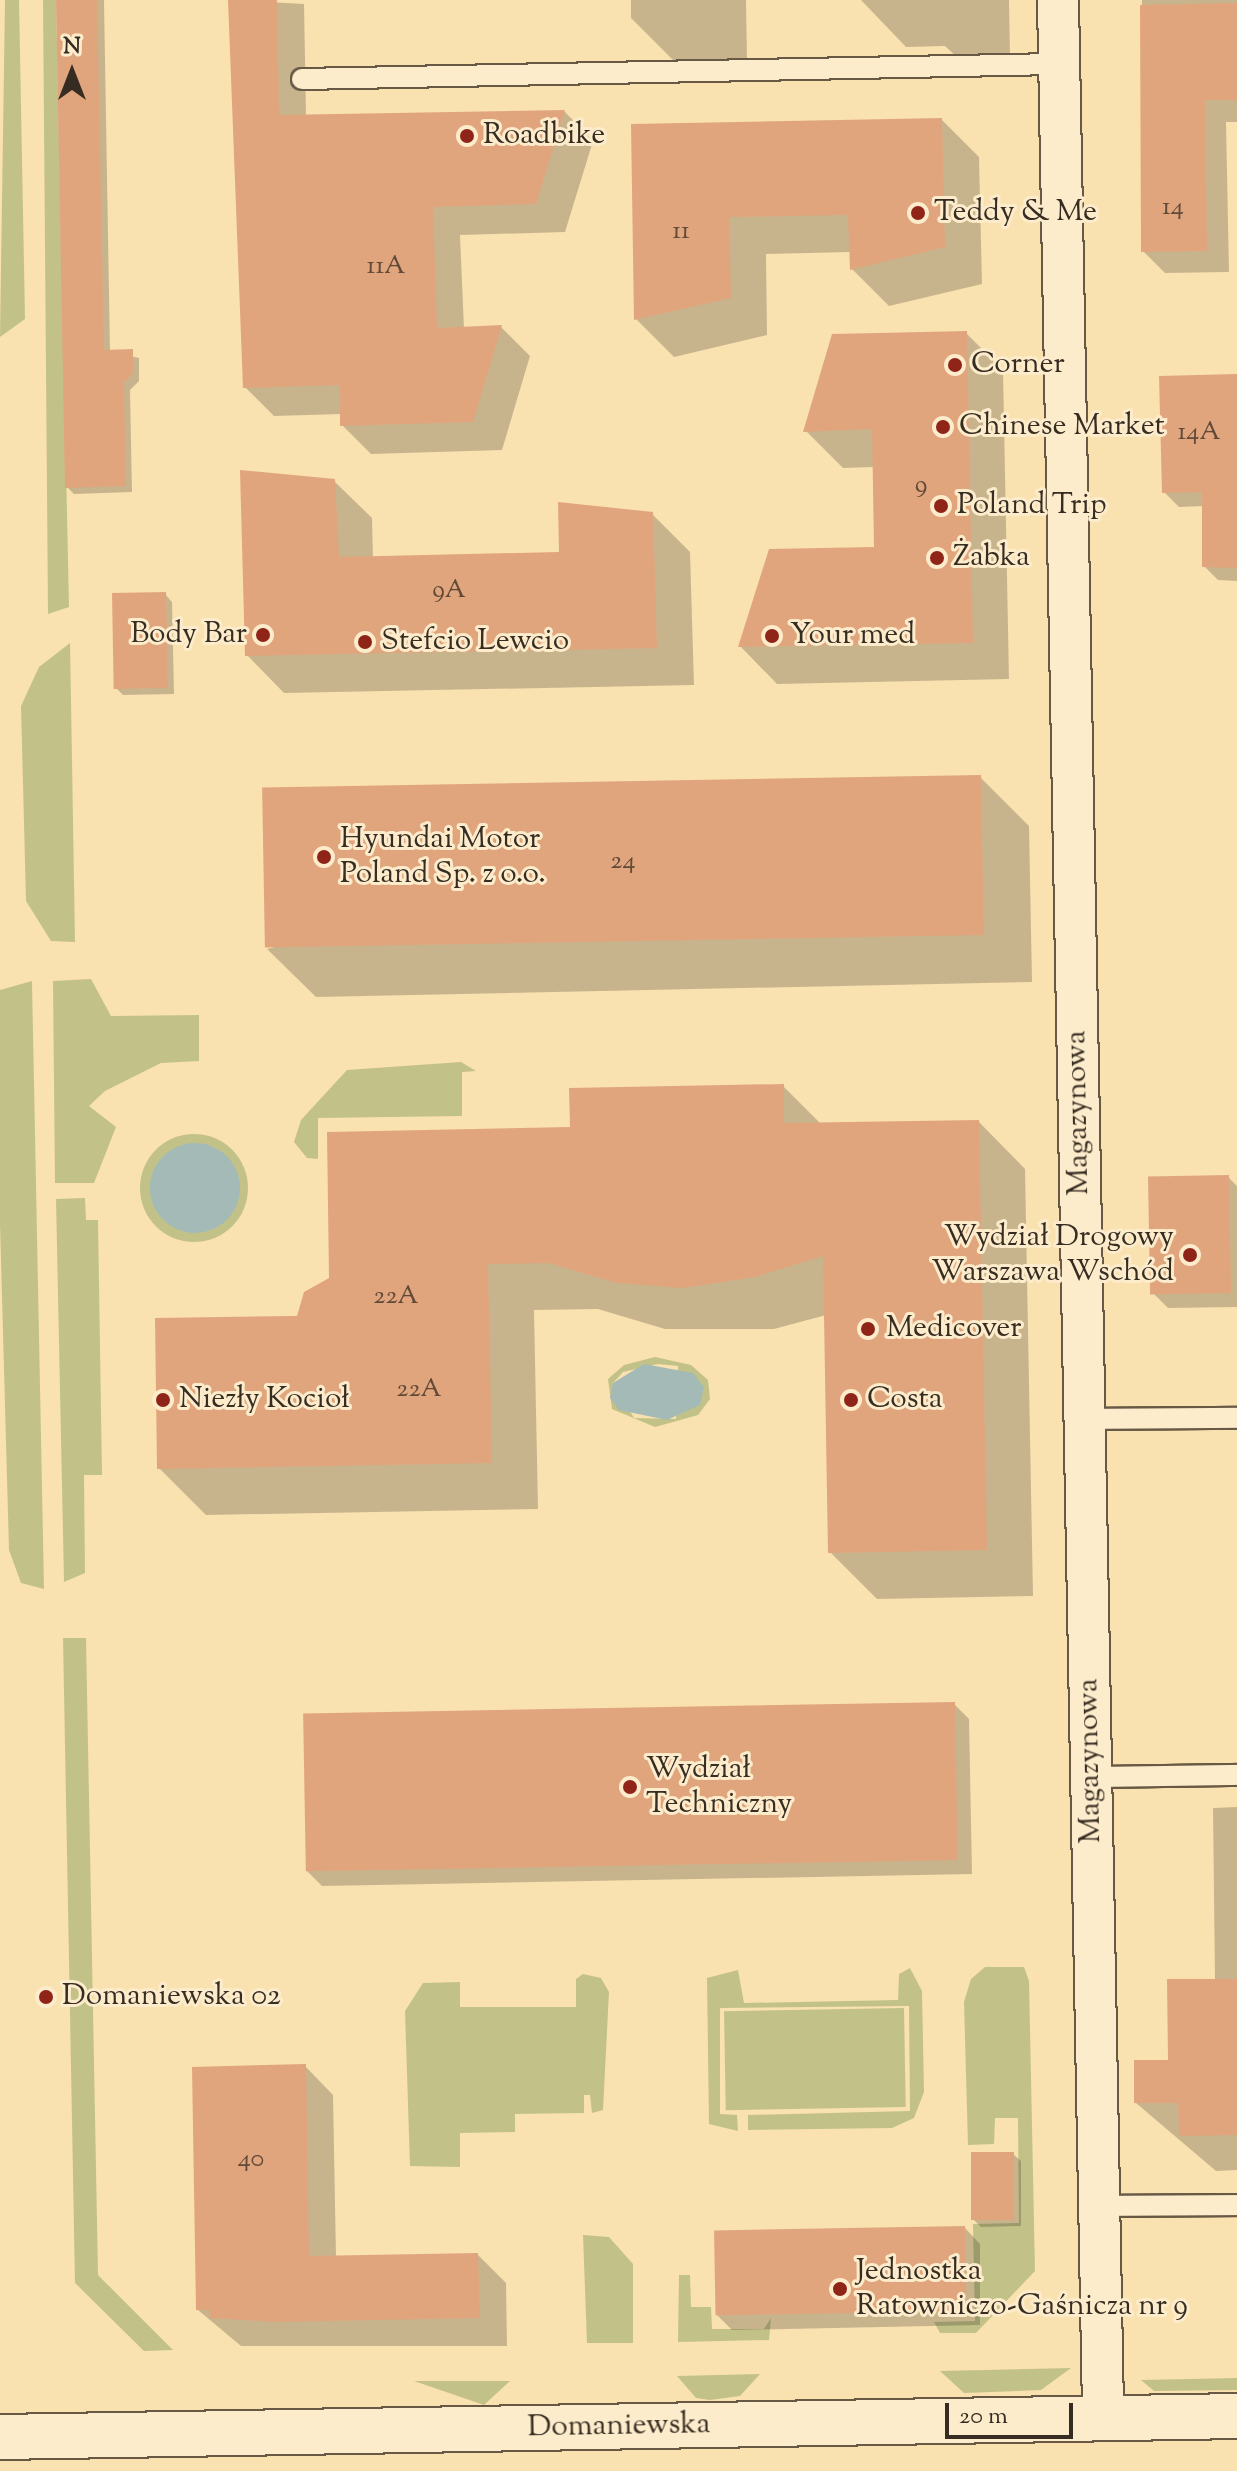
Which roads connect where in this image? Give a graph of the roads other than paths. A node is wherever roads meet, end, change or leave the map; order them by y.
1 (1058, 0) edge
2 (1059, 64) junction
3 (302, 79) dead end
4 (1237, 1418) edge
5 (1084, 1419) junction
6 (1237, 1775) edge
7 (1091, 1777) junction
8 (1237, 2205) edge
9 (1099, 2206) junction
10 (1237, 2416) edge
11 (1103, 2418) junction
12 (0, 2437) edge

1 - 2 street, Magazynowa
2 - 3 lane
2 - 5 street, Magazynowa
4 - 5 lane
5 - 7 street, Magazynowa
6 - 7 lane
7 - 9 street, Magazynowa
8 - 9 lane
9 - 11 street, Magazynowa
10 - 11 street, Domaniewska
11 - 12 street, Domaniewska

